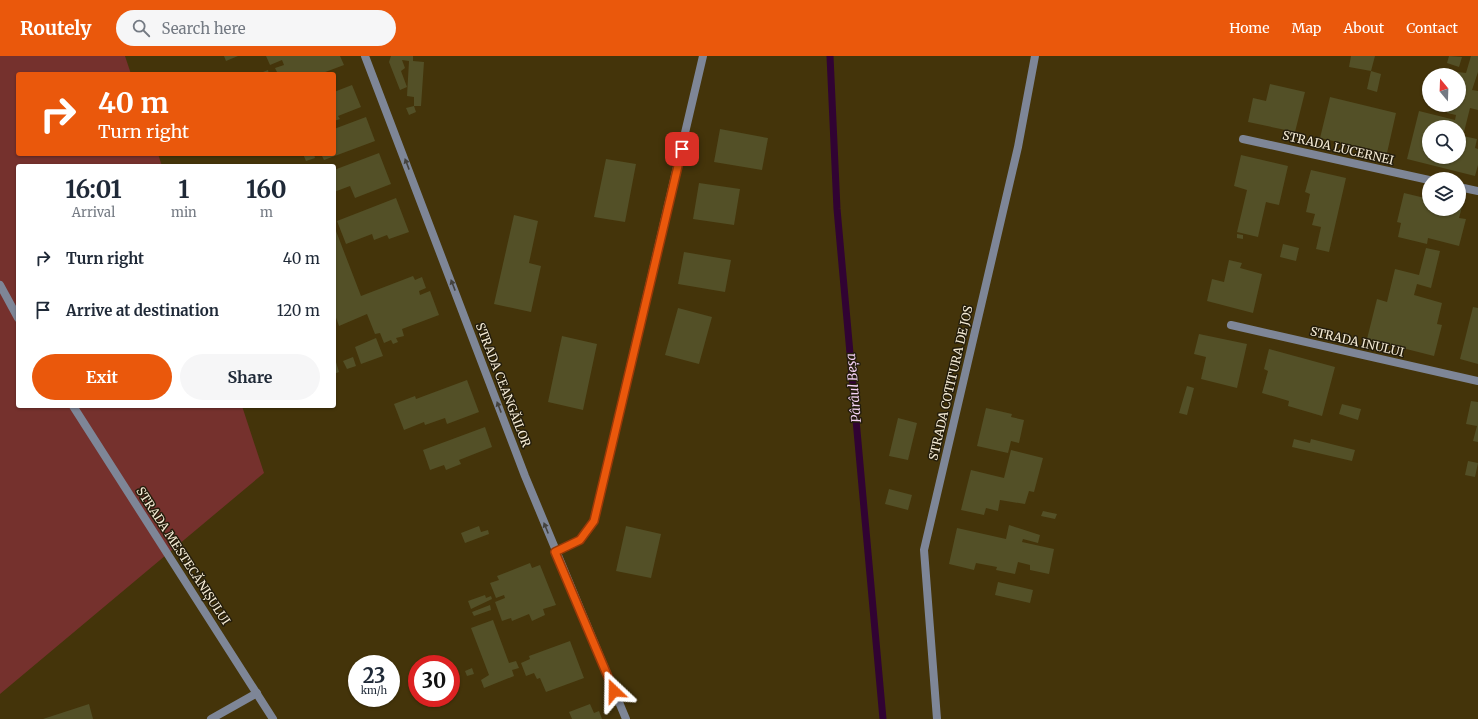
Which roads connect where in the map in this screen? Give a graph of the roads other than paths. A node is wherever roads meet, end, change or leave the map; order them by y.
1 (365, 56) edge
2 (704, 56) edge
3 (1035, 56) edge
4 (1243, 139) dead end
5 (1422, 178) edge
6 (1466, 188) edge
7 (1478, 191) edge
8 (0, 285) edge
9 (16, 314) edge
10 (1231, 326) dead end
11 (1478, 381) edge
12 (74, 408) edge
13 (555, 552) junction
14 (257, 693) junction
15 (211, 719) edge
16 (273, 719) edge
17 (626, 719) edge
18 (937, 719) edge

13 -> 1 street, STRADA CEANGĂILOR
2 - 13 street
3 - 18 street, STRADA COTITURA DE JOS
4 - 5 street, STRADA LUCERNEI
6 - 7 street
8 - 9 street
10 - 11 street, STRADA INULUI
12 - 14 street, STRADA MESTECĂNIȘULUI
13 - 17 street, STRADA CEANGĂILOR
14 - 15 street
14 - 16 street, STRADA MESTECĂNIȘULUI

